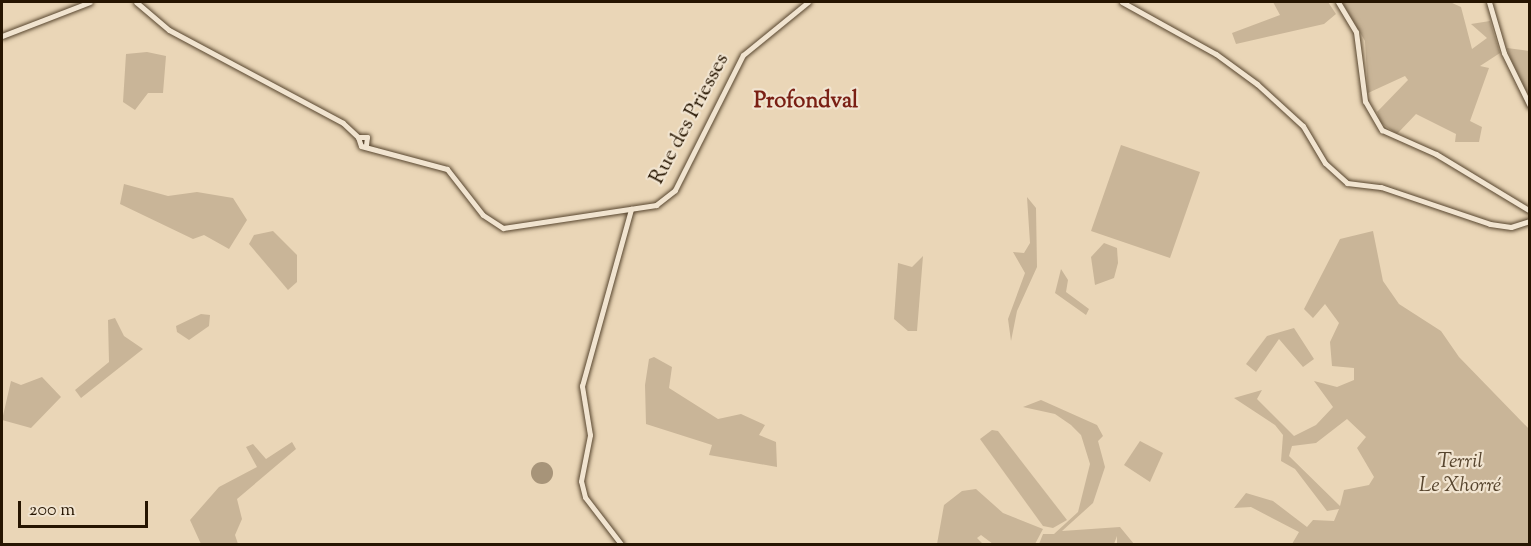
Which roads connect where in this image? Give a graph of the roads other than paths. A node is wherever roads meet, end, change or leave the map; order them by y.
1 (90, 2) edge
2 (136, 2) edge
3 (808, 2) edge
4 (1122, 2) edge
5 (1338, 2) edge
6 (1489, 2) edge
7 (2, 36) edge
8 (1530, 106) edge
9 (631, 209) junction
10 (1530, 211) edge
11 (1530, 221) edge
12 (621, 544) edge

1 - 7 street
2 - 9 street, Rue des Priesses
3 - 9 street, Rue des Priesses
4 - 11 street
5 - 10 street
6 - 8 street
9 - 12 street

